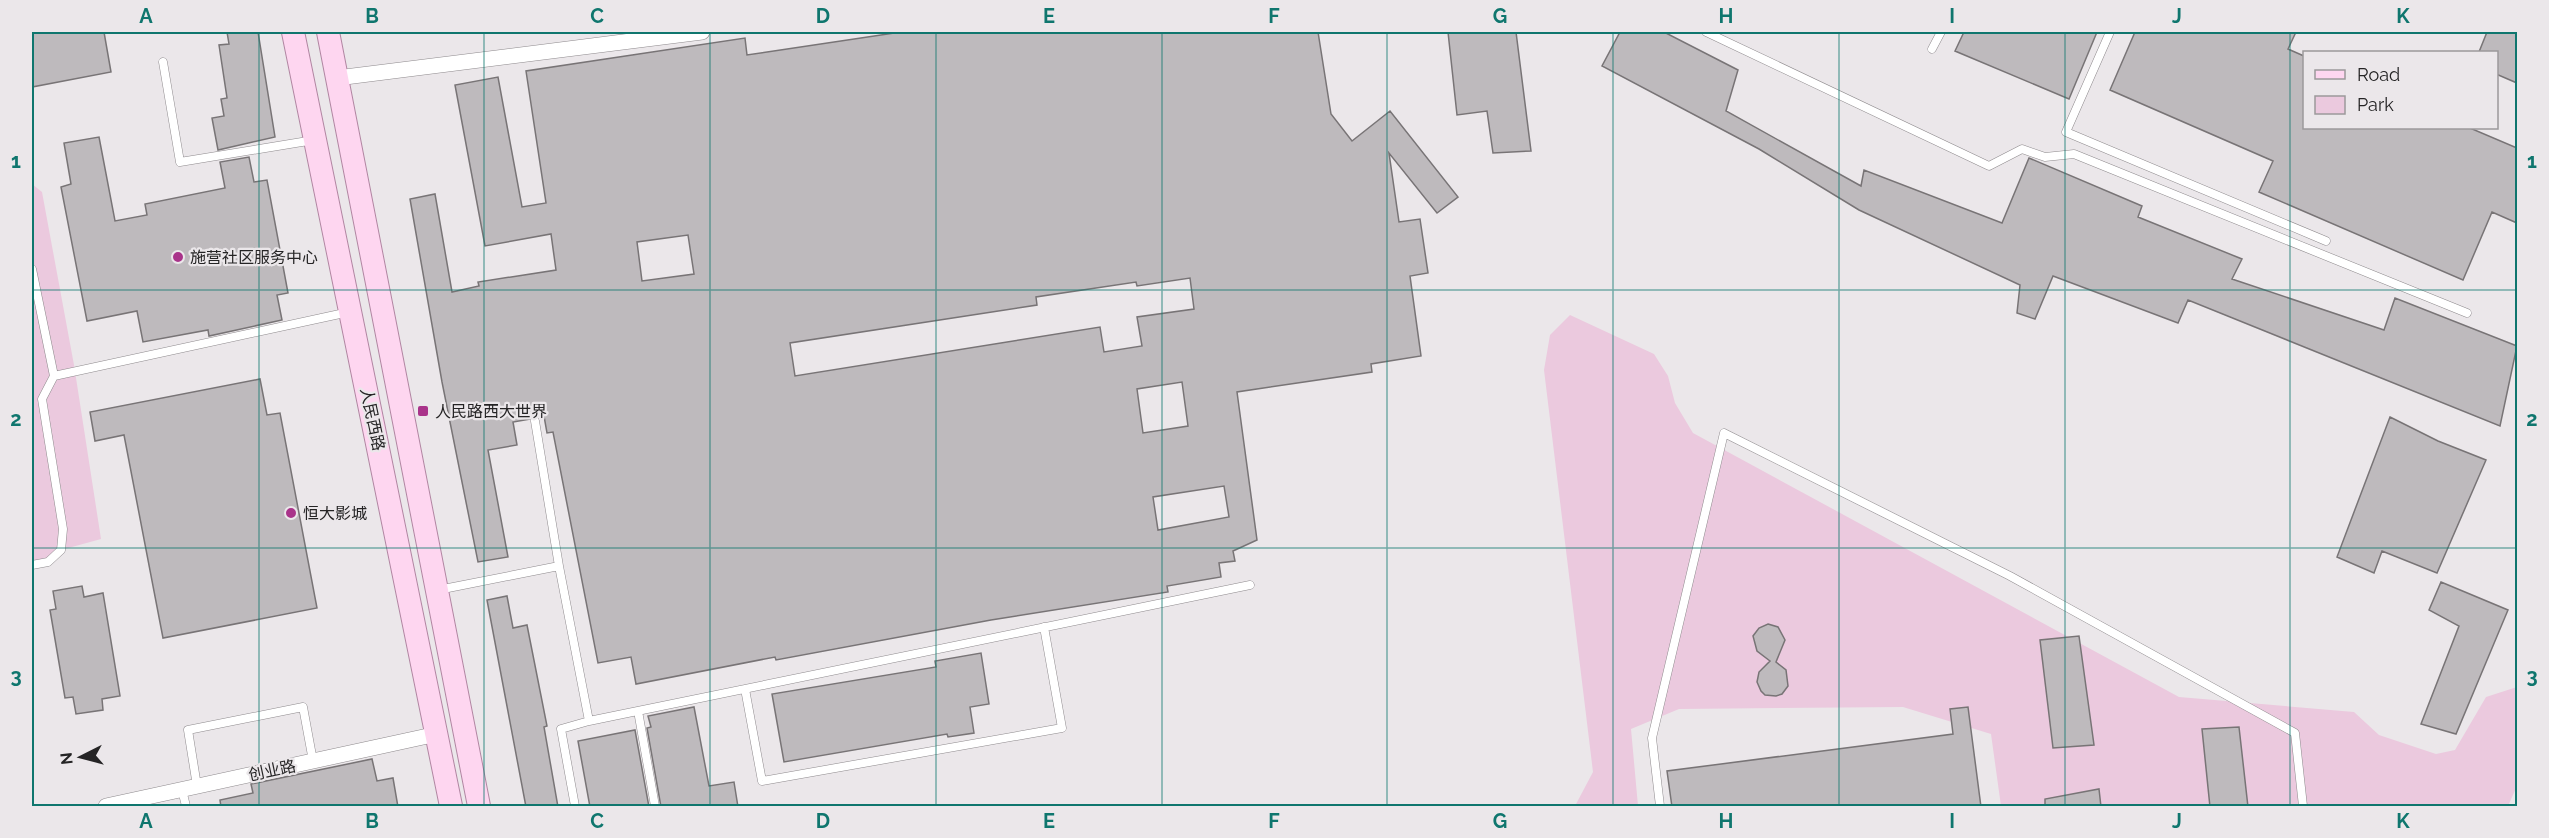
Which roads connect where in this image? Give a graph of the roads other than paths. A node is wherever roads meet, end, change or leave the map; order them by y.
1 (293, 32) edge
2 (328, 32) edge
3 (702, 32) edge
4 (1707, 32) edge
5 (1941, 32) edge
6 (2110, 32) edge
7 (1932, 49) dead end
8 (163, 62) dead end
9 (336, 78) junction
10 (315, 139) junction
11 (2326, 241) dead end
12 (32, 269) edge
13 (350, 311) junction
14 (2467, 313) dead end
15 (54, 376) junction
16 (535, 422) dead end
17 (32, 565) edge
18 (559, 566) junction
19 (1250, 585) dead end
20 (437, 590) junction
21 (1044, 627) junction
22 (745, 689) junction
23 (638, 711) junction
24 (589, 721) junction
25 (437, 734) junction
26 (313, 761) junction
27 (197, 786) junction
28 (182, 790) junction
29 (106, 807) edge
30 (186, 807) edge
31 (452, 807) edge
32 (479, 807) edge
33 (575, 807) edge
34 (655, 807) edge
35 (1660, 807) edge
36 (2303, 807) edge

1 - 10 main road, 人民西路
2 - 9 main road, 人民西路
3 - 9 street
4 - 14 lane
5 - 7 lane
6 - 11 lane
8 - 10 lane
9 - 20 main road, 人民西路
10 - 13 main road, 人民西路
12 - 15 lane
13 - 15 lane
13 - 25 main road, 人民西路
15 - 17 lane
16 - 18 lane
18 - 20 lane
18 - 24 lane
19 - 21 lane
20 - 32 main road, 人民西路
21 - 22 lane
21 - 22 lane
22 - 23 lane
23 - 24 lane
23 - 34 lane
24 - 33 lane
25 - 26 street, 创业路
25 - 31 main road, 人民西路
26 - 27 street, 创业路
26 - 27 lane
27 - 28 street, 创业路
28 - 29 street, 创业路
28 - 30 lane
35 - 36 lane

